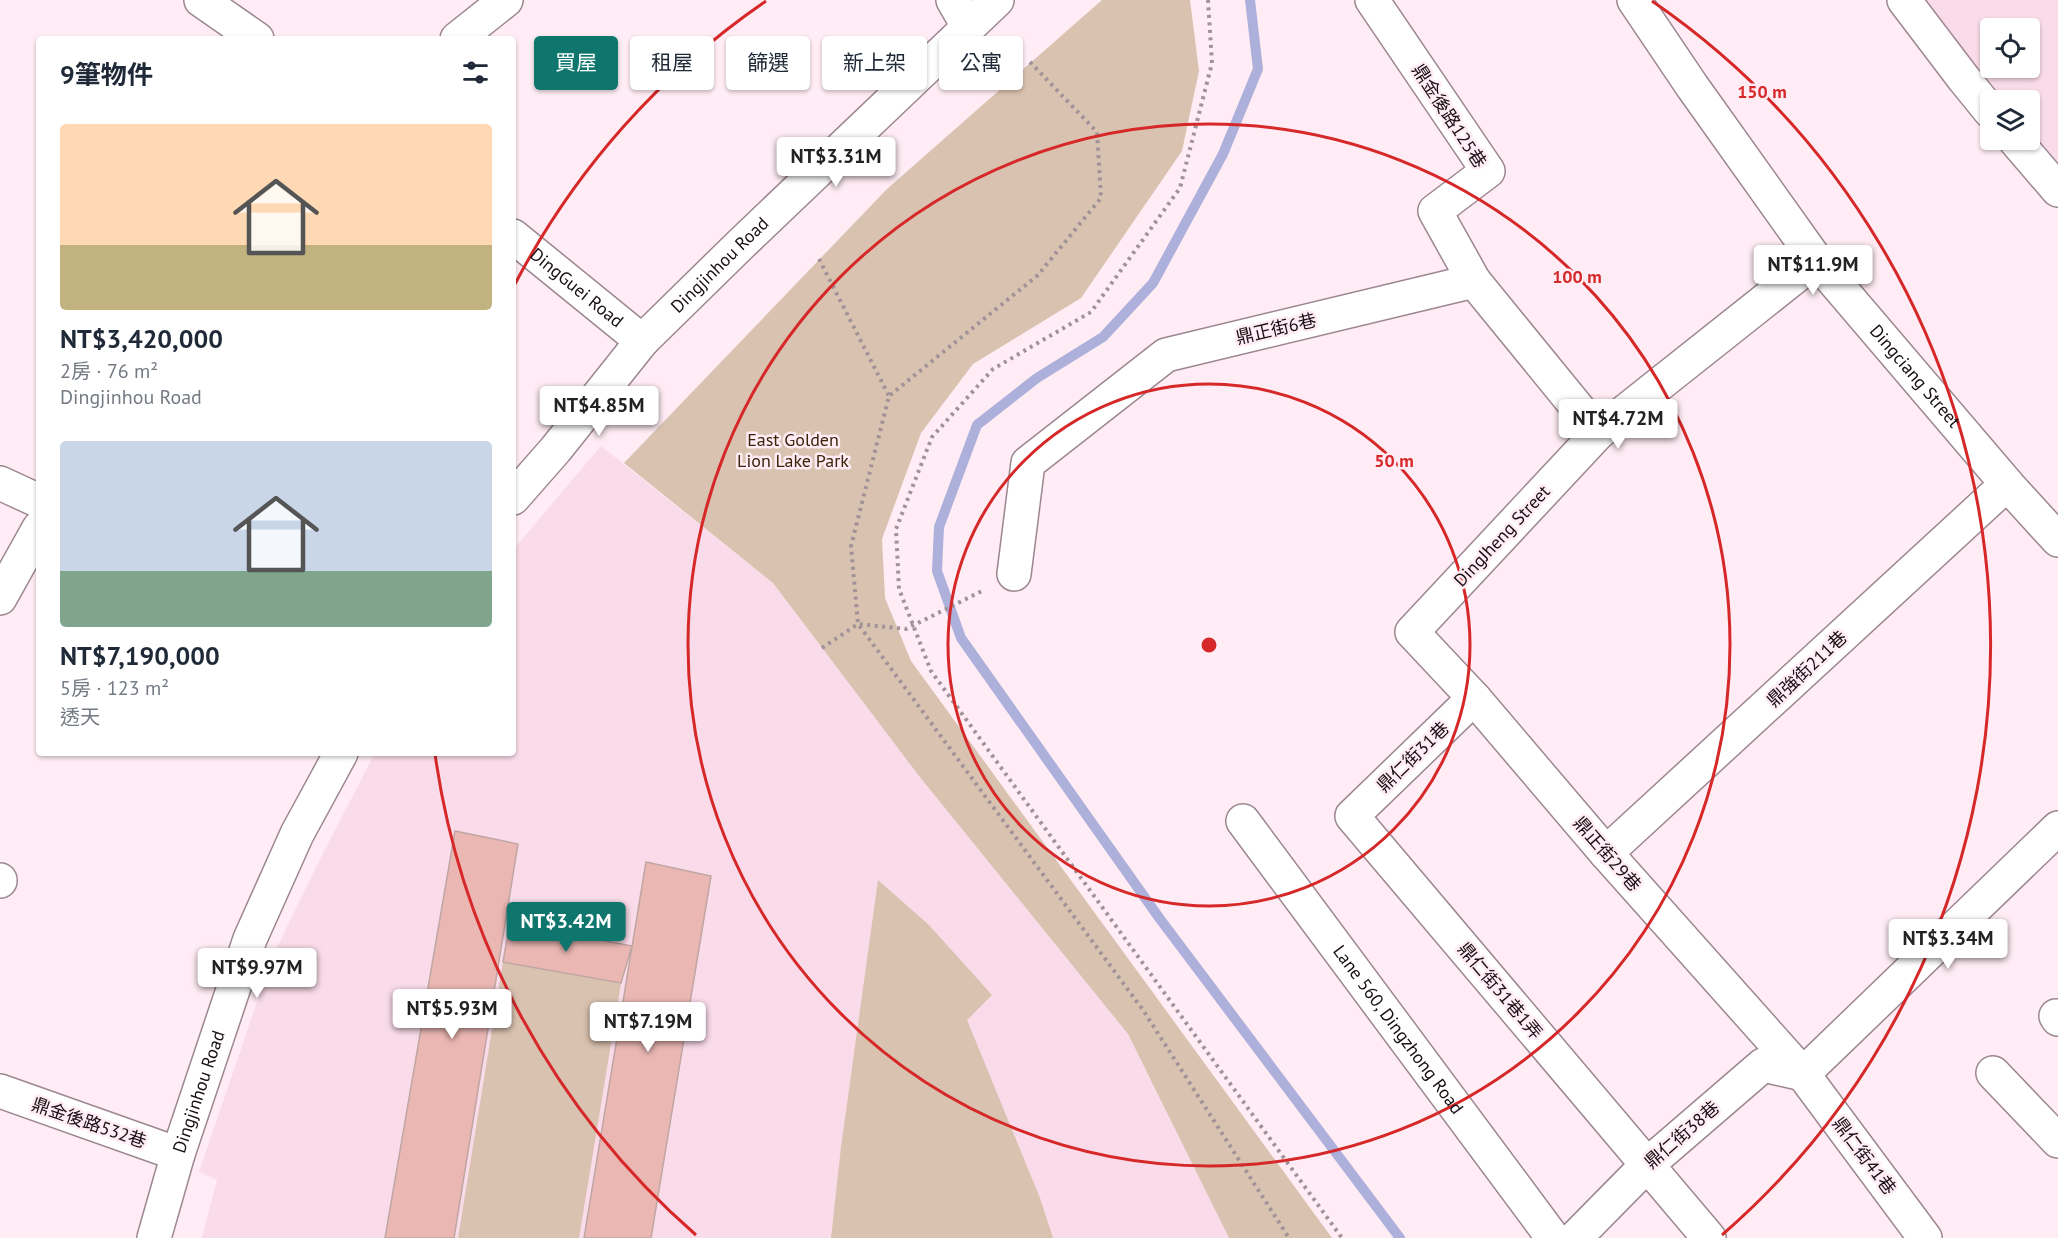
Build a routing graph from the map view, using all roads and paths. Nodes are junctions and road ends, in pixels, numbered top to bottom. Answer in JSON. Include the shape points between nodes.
{"nodes":[{"id":1,"x":201,"y":0,"type":"edge"},
{"id":2,"x":506,"y":0,"type":"edge"},
{"id":3,"x":997,"y":0,"type":"edge"},
{"id":4,"x":1208,"y":0,"type":"edge"},
{"id":5,"x":1372,"y":0,"type":"edge"},
{"id":6,"x":1634,"y":0,"type":"edge"},
{"id":7,"x":1904,"y":0,"type":"edge"},
{"id":8,"x":960,"y":13,"type":"edge"},
{"id":9,"x":253,"y":36,"type":"edge"},
{"id":10,"x":461,"y":36,"type":"edge"},
{"id":11,"x":1030,"y":62,"type":"dead end"},
{"id":12,"x":1980,"y":99,"type":"edge"},
{"id":13,"x":2024,"y":150,"type":"edge"},
{"id":14,"x":2058,"y":190,"type":"edge"},
{"id":15,"x":516,"y":238,"type":"edge"},
{"id":16,"x":819,"y":259,"type":"dead end"},
{"id":17,"x":1816,"y":260,"type":"junction"},
{"id":18,"x":1474,"y":281,"type":"junction"},
{"id":19,"x":642,"y":341,"type":"junction"},
{"id":20,"x":889,"y":396,"type":"junction"},
{"id":21,"x":1598,"y":433,"type":"junction"},
{"id":22,"x":0,"y":483,"type":"edge"},
{"id":23,"x":2007,"y":484,"type":"junction"},
{"id":24,"x":516,"y":495,"type":"edge"},
{"id":25,"x":36,"y":500,"type":"edge"},
{"id":26,"x":36,"y":533,"type":"edge"},
{"id":27,"x":2058,"y":540,"type":"edge"},
{"id":28,"x":1014,"y":574,"type":"dead end"},
{"id":29,"x":980,"y":592,"type":"dead end"},
{"id":30,"x":0,"y":598,"type":"edge"},
{"id":31,"x":858,"y":624,"type":"junction"},
{"id":32,"x":913,"y":625,"type":"junction"},
{"id":33,"x":1412,"y":632,"type":"joint"},
{"id":34,"x":822,"y":648,"type":"dead end"},
{"id":35,"x":1474,"y":698,"type":"junction"},
{"id":36,"x":339,"y":756,"type":"edge"},
{"id":37,"x":1352,"y":816,"type":"joint"},
{"id":38,"x":1242,"y":821,"type":"dead end"},
{"id":39,"x":2058,"y":830,"type":"edge"},
{"id":40,"x":1606,"y":853,"type":"junction"},
{"id":41,"x":1992,"y":1073,"type":"dead end"},
{"id":42,"x":1803,"y":1074,"type":"junction"},
{"id":43,"x":0,"y":1091,"type":"edge"},
{"id":44,"x":2058,"y":1142,"type":"edge"},
{"id":45,"x":178,"y":1154,"type":"junction"},
{"id":46,"x":1647,"y":1165,"type":"junction"},
{"id":47,"x":154,"y":1238,"type":"edge"},
{"id":48,"x":1289,"y":1238,"type":"edge"},
{"id":49,"x":1342,"y":1238,"type":"edge"},
{"id":50,"x":1553,"y":1238,"type":"edge"},
{"id":51,"x":1575,"y":1238,"type":"edge"},
{"id":52,"x":1709,"y":1238,"type":"edge"},
{"id":53,"x":1925,"y":1238,"type":"edge"}],
"edges":[{"from":1,"to":9,"type":"street"},
{"from":2,"to":10,"type":"street"},
{"from":3,"to":8,"type":"street","name":"Dingjinhou Road"},
{"from":4,"to":32,"type":"path","via":[[1212,63],[1180,188],[1091,312],[993,369],[932,437],[896,529],[899,589]]},
{"from":5,"to":18,"type":"street","name":"鼎金後路125巷","via":[[1488,171],[1435,211]]},
{"from":6,"to":17,"type":"street","name":"Dingciang Street"},
{"from":7,"to":12,"type":"street"},
{"from":8,"to":19,"type":"street","name":"Dingjinhou Road"},
{"from":11,"to":20,"type":"path","via":[[1097,132],[1101,198],[1038,275]]},
{"from":13,"to":14,"type":"street"},
{"from":15,"to":19,"type":"street","name":"DingGuei Road"},
{"from":16,"to":20,"type":"path"},
{"from":17,"to":21,"type":"street","name":"DingJheng Street"},
{"from":17,"to":23,"type":"street","name":"Dingciang Street"},
{"from":18,"to":21,"type":"street"},
{"from":18,"to":28,"type":"street","name":"鼎正街6巷","via":[[1166,355],[1028,464]]},
{"from":19,"to":24,"type":"street","name":"Dingjinhou Road"},
{"from":20,"to":31,"type":"path","via":[[851,546]]},
{"from":21,"to":33,"type":"street","name":"DingJheng Street"},
{"from":22,"to":25,"type":"street"},
{"from":23,"to":27,"type":"street","name":"Dingciang Street"},
{"from":23,"to":40,"type":"street","name":"鼎強街211巷"},
{"from":26,"to":30,"type":"street"},
{"from":29,"to":32,"type":"path"},
{"from":31,"to":32,"type":"path","via":[[906,629]]},
{"from":31,"to":34,"type":"path"},
{"from":31,"to":48,"type":"path","via":[[1143,1010]]},
{"from":32,"to":49,"type":"path","via":[[931,671]]},
{"from":33,"to":35,"type":"street","name":"鼎正街29巷"},
{"from":35,"to":37,"type":"street","name":"鼎仁街31巷"},
{"from":35,"to":40,"type":"street","name":"鼎正街29巷"},
{"from":36,"to":45,"type":"street","name":"Dingjinhou Road","via":[[297,834],[250,939]]},
{"from":37,"to":46,"type":"street","name":"鼎仁街31巷1弄"},
{"from":38,"to":50,"type":"street","name":"Lane 560, Dingzhong Road"},
{"from":39,"to":42,"type":"street"},
{"from":40,"to":42,"type":"street","name":"鼎正街29巷"},
{"from":41,"to":44,"type":"street"},
{"from":42,"to":46,"type":"street","name":"鼎仁街38巷","via":[[1763,1065]]},
{"from":42,"to":53,"type":"street","name":"鼎仁街41巷"},
{"from":43,"to":45,"type":"street","name":"鼎金後路532巷"},
{"from":45,"to":47,"type":"street","name":"Dingjinhou Road"},
{"from":46,"to":51,"type":"street","name":"鼎仁街38巷"},
{"from":46,"to":52,"type":"street","name":"鼎仁街31巷1弄"}]}
